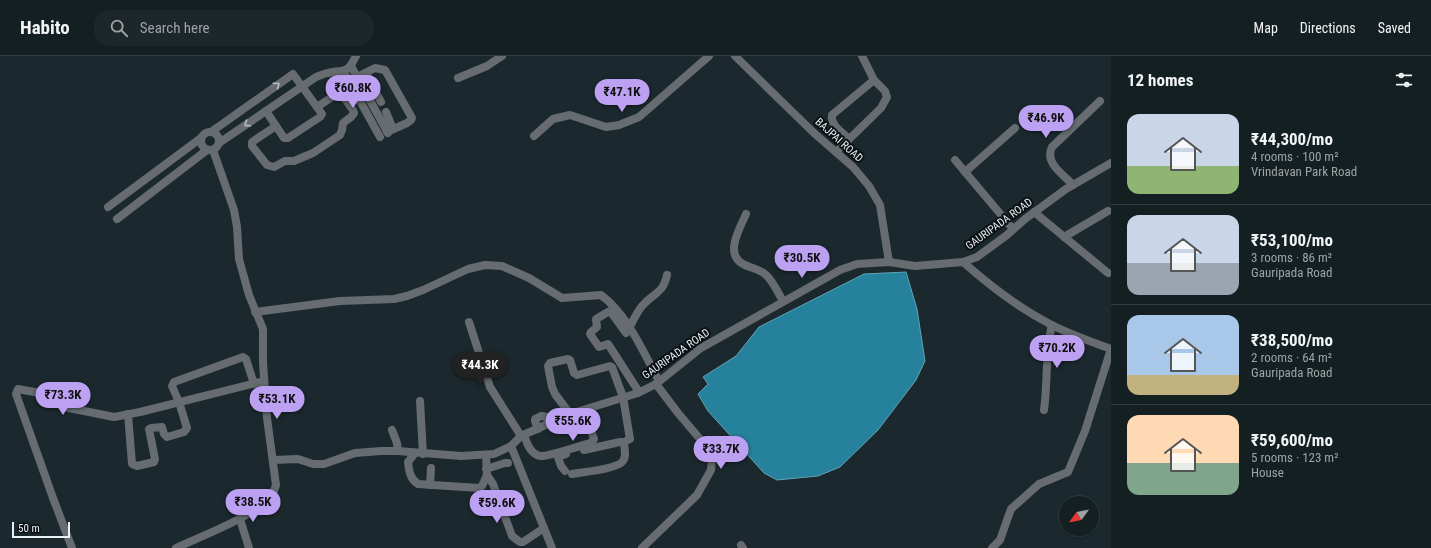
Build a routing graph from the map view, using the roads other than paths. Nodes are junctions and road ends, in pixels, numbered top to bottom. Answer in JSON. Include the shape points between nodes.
{"nodes":[{"id":1,"x":356,"y":56,"type":"edge"},
{"id":2,"x":502,"y":56,"type":"edge"},
{"id":3,"x":709,"y":56,"type":"edge"},
{"id":4,"x":735,"y":56,"type":"edge"},
{"id":5,"x":862,"y":56,"type":"edge"},
{"id":6,"x":351,"y":66,"type":"junction"},
{"id":7,"x":344,"y":72,"type":"junction"},
{"id":8,"x":366,"y":73,"type":"junction"},
{"id":9,"x":357,"y":77,"type":"junction"},
{"id":10,"x":458,"y":78,"type":"dead end"},
{"id":11,"x":874,"y":80,"type":"junction"},
{"id":12,"x":303,"y":87,"type":"junction"},
{"id":13,"x":369,"y":98,"type":"junction"},
{"id":14,"x":1100,"y":101,"type":"dead end"},
{"id":15,"x":361,"y":102,"type":"junction"},
{"id":16,"x":381,"y":102,"type":"dead end"},
{"id":17,"x":317,"y":107,"type":"junction"},
{"id":18,"x":266,"y":111,"type":"junction"},
{"id":19,"x":386,"y":112,"type":"dead end"},
{"id":20,"x":276,"y":126,"type":"junction"},
{"id":21,"x":1015,"y":128,"type":"dead end"},
{"id":22,"x":390,"y":131,"type":"junction"},
{"id":23,"x":211,"y":132,"type":"junction"},
{"id":24,"x":534,"y":136,"type":"dead end"},
{"id":25,"x":380,"y":137,"type":"dead end"},
{"id":26,"x":201,"y":138,"type":"junction"},
{"id":27,"x":849,"y":139,"type":"junction"},
{"id":28,"x":213,"y":148,"type":"junction"},
{"id":29,"x":836,"y":152,"type":"junction"},
{"id":30,"x":955,"y":160,"type":"dead end"},
{"id":31,"x":1111,"y":163,"type":"edge"},
{"id":32,"x":965,"y":172,"type":"junction"},
{"id":33,"x":1073,"y":185,"type":"junction"},
{"id":34,"x":108,"y":207,"type":"dead end"},
{"id":35,"x":1108,"y":211,"type":"dead end"},
{"id":36,"x":1034,"y":212,"type":"junction"},
{"id":37,"x":746,"y":214,"type":"dead end"},
{"id":38,"x":117,"y":219,"type":"dead end"},
{"id":39,"x":1013,"y":229,"type":"junction"},
{"id":40,"x":1064,"y":237,"type":"junction"},
{"id":41,"x":889,"y":262,"type":"junction"},
{"id":42,"x":963,"y":262,"type":"junction"},
{"id":43,"x":1108,"y":273,"type":"dead end"},
{"id":44,"x":667,"y":275,"type":"dead end"},
{"id":45,"x":783,"y":301,"type":"junction"},
{"id":46,"x":255,"y":312,"type":"junction"},
{"id":47,"x":469,"y":322,"type":"dead end"},
{"id":48,"x":1052,"y":325,"type":"junction"},
{"id":49,"x":628,"y":331,"type":"junction"},
{"id":50,"x":1111,"y":349,"type":"edge"},
{"id":51,"x":264,"y":381,"type":"junction"},
{"id":52,"x":657,"y":382,"type":"junction"},
{"id":53,"x":254,"y":384,"type":"junction"},
{"id":54,"x":639,"y":392,"type":"junction"},
{"id":55,"x":623,"y":398,"type":"junction"},
{"id":56,"x":420,"y":401,"type":"dead end"},
{"id":57,"x":179,"y":402,"type":"junction"},
{"id":58,"x":584,"y":410,"type":"junction"},
{"id":59,"x":1044,"y":410,"type":"dead end"},
{"id":60,"x":128,"y":414,"type":"junction"},
{"id":61,"x":570,"y":414,"type":"junction"},
{"id":62,"x":392,"y":430,"type":"dead end"},
{"id":63,"x":522,"y":436,"type":"junction"},
{"id":64,"x":624,"y":442,"type":"junction"},
{"id":65,"x":511,"y":446,"type":"junction"},
{"id":66,"x":400,"y":448,"type":"junction"},
{"id":67,"x":419,"y":453,"type":"junction"},
{"id":68,"x":486,"y":455,"type":"junction"},
{"id":69,"x":273,"y":460,"type":"junction"},
{"id":70,"x":508,"y":463,"type":"dead end"},
{"id":71,"x":431,"y":468,"type":"dead end"},
{"id":72,"x":487,"y":472,"type":"junction"},
{"id":73,"x":430,"y":484,"type":"junction"},
{"id":74,"x":240,"y":519,"type":"junction"},
{"id":75,"x":544,"y":528,"type":"junction"},
{"id":76,"x":181,"y":547,"type":"edge"},
{"id":77,"x":72,"y":548,"type":"edge"},
{"id":78,"x":249,"y":548,"type":"edge"},
{"id":79,"x":552,"y":548,"type":"edge"},
{"id":80,"x":642,"y":548,"type":"edge"},
{"id":81,"x":992,"y":548,"type":"edge"}],
"edges":[{"from":1,"to":6,"type":"street"},
{"from":2,"to":10,"type":"street","via":[[487,66]]},
{"from":3,"to":24,"type":"street","via":[[638,117],[620,125],[606,127],[570,115],[553,119]]},
{"from":4,"to":29,"type":"street","name":"BAJPAI ROAD"},
{"from":5,"to":11,"type":"street"},
{"from":6,"to":7,"type":"street"},
{"from":6,"to":9,"type":"street"},
{"from":7,"to":12,"type":"street","via":[[316,77]]},
{"from":7,"to":15,"type":"street"},
{"from":8,"to":9,"type":"street"},
{"from":8,"to":16,"type":"street"},
{"from":8,"to":22,"type":"street","via":[[375,68],[385,70],[412,118]]},
{"from":9,"to":13,"type":"street"},
{"from":11,"to":27,"type":"street","via":[[885,91],[887,97],[882,108]]},
{"from":11,"to":27,"type":"street","via":[[832,115],[833,123]]},
{"from":12,"to":17,"type":"street"},
{"from":12,"to":18,"type":"street"},
{"from":23,"to":12,"type":"street","one_way":true,"via":[[293,74]]},
{"from":13,"to":15,"type":"street"},
{"from":13,"to":22,"type":"street"},
{"from":14,"to":33,"type":"street","via":[[1049,152],[1052,162]]},
{"from":15,"to":25,"type":"street"},
{"from":17,"to":20,"type":"street","via":[[322,114],[320,117],[288,138],[284,138]]},
{"from":17,"to":20,"type":"street","via":[[338,92],[354,113],[343,122],[340,135],[313,153],[274,167],[267,165],[252,146],[252,142]]},
{"from":18,"to":20,"type":"street"},
{"from":18,"to":28,"type":"street","one_way":true},
{"from":19,"to":22,"type":"street"},
{"from":21,"to":32,"type":"street"},
{"from":23,"to":26,"type":"street","via":[[205,133]]},
{"from":23,"to":28,"type":"street","via":[[217,135]]},
{"from":26,"to":28,"type":"street","via":[[203,147]]},
{"from":26,"to":34,"type":"street"},
{"from":27,"to":29,"type":"street"},
{"from":28,"to":38,"type":"street"},
{"from":28,"to":46,"type":"street","via":[[234,210],[239,259]]},
{"from":29,"to":41,"type":"street","name":"BAJPAI ROAD","via":[[869,186],[880,205]]},
{"from":30,"to":32,"type":"street"},
{"from":31,"to":33,"type":"street","name":"GAURIPADA ROAD"},
{"from":32,"to":39,"type":"street"},
{"from":33,"to":36,"type":"street","name":"GAURIPADA ROAD"},
{"from":35,"to":40,"type":"street"},
{"from":36,"to":39,"type":"street","name":"GAURIPADA ROAD"},
{"from":36,"to":40,"type":"street"},
{"from":37,"to":45,"type":"street","via":[[733,249],[736,258],[742,264],[765,274]]},
{"from":39,"to":42,"type":"street","name":"GAURIPADA ROAD","via":[[976,257]]},
{"from":40,"to":43,"type":"street"},
{"from":41,"to":42,"type":"street","name":"GAURIPADA ROAD","via":[[915,266]]},
{"from":41,"to":45,"type":"street","name":"GAURIPADA ROAD","via":[[857,264],[840,270]]},
{"from":42,"to":48,"type":"street","via":[[1030,312]]},
{"from":44,"to":49,"type":"street","via":[[661,290],[641,307]]},
{"from":45,"to":52,"type":"street","name":"GAURIPADA ROAD","via":[[701,348]]},
{"from":46,"to":49,"type":"street","via":[[340,301],[394,299],[423,290],[468,269],[485,265],[502,266],[529,278],[562,298],[602,295],[625,319]]},
{"from":46,"to":51,"type":"street","via":[[263,330]]},
{"from":47,"to":63,"type":"street","via":[[490,387]]},
{"from":48,"to":50,"type":"street"},
{"from":48,"to":59,"type":"street","via":[[1048,342]]},
{"from":49,"to":52,"type":"street"},
{"from":49,"to":54,"type":"street","via":[[610,311],[596,319],[597,327],[590,334],[599,347],[608,344]]},
{"from":50,"to":81,"type":"street","via":[[1085,431],[1068,472],[1039,484],[1011,509],[1000,540]]},
{"from":51,"to":53,"type":"street"},
{"from":51,"to":69,"type":"street"},
{"from":52,"to":54,"type":"street","name":"GAURIPADA ROAD"},
{"from":52,"to":80,"type":"street","via":[[678,413],[705,445],[712,460],[711,470],[697,495]]},
{"from":53,"to":57,"type":"street"},
{"from":53,"to":57,"type":"street","via":[[246,359],[242,357],[174,382],[172,386]]},
{"from":54,"to":55,"type":"street","name":"GAURIPADA ROAD"},
{"from":55,"to":58,"type":"street","name":"GAURIPADA ROAD"},
{"from":55,"to":61,"type":"street","via":[[610,366],[577,375],[568,359],[550,363],[548,366],[555,394]]},
{"from":55,"to":64,"type":"street","via":[[630,439]]},
{"from":56,"to":67,"type":"street"},
{"from":57,"to":60,"type":"street"},
{"from":57,"to":60,"type":"street","via":[[187,428],[184,432],[167,437],[162,427],[149,429],[155,459],[154,462],[137,466],[132,464]]},
{"from":58,"to":61,"type":"street","name":"GAURIPADA ROAD"},
{"from":58,"to":63,"type":"street","via":[[594,439],[591,443],[542,456],[533,452]]},
{"from":60,"to":77,"type":"street","via":[[114,417],[69,408],[40,393],[18,389],[16,394]]},
{"from":61,"to":63,"type":"street","name":"GAURIPADA ROAD"},
{"from":62,"to":66,"type":"street"},
{"from":63,"to":65,"type":"street","name":"GAURIPADA ROAD"},
{"from":64,"to":64,"type":"street","via":[[625,456],[616,466],[568,472],[561,466],[558,457]]},
{"from":65,"to":68,"type":"street","name":"GAURIPADA ROAD"},
{"from":65,"to":75,"type":"street"},
{"from":66,"to":67,"type":"street","name":"GAURIPADA ROAD"},
{"from":66,"to":69,"type":"street","name":"GAURIPADA ROAD","via":[[355,453],[324,464],[313,464],[298,458]]},
{"from":67,"to":68,"type":"street","name":"GAURIPADA ROAD"},
{"from":67,"to":73,"type":"street","via":[[408,462],[411,477],[418,484]]},
{"from":68,"to":72,"type":"street"},
{"from":69,"to":74,"type":"street","via":[[276,489],[266,501]]},
{"from":70,"to":72,"type":"street"},
{"from":71,"to":73,"type":"street"},
{"from":72,"to":73,"type":"street","via":[[479,488]]},
{"from":72,"to":75,"type":"street","via":[[514,539],[523,542]]},
{"from":74,"to":76,"type":"street"},
{"from":74,"to":78,"type":"street"},
{"from":75,"to":79,"type":"street"}]}
